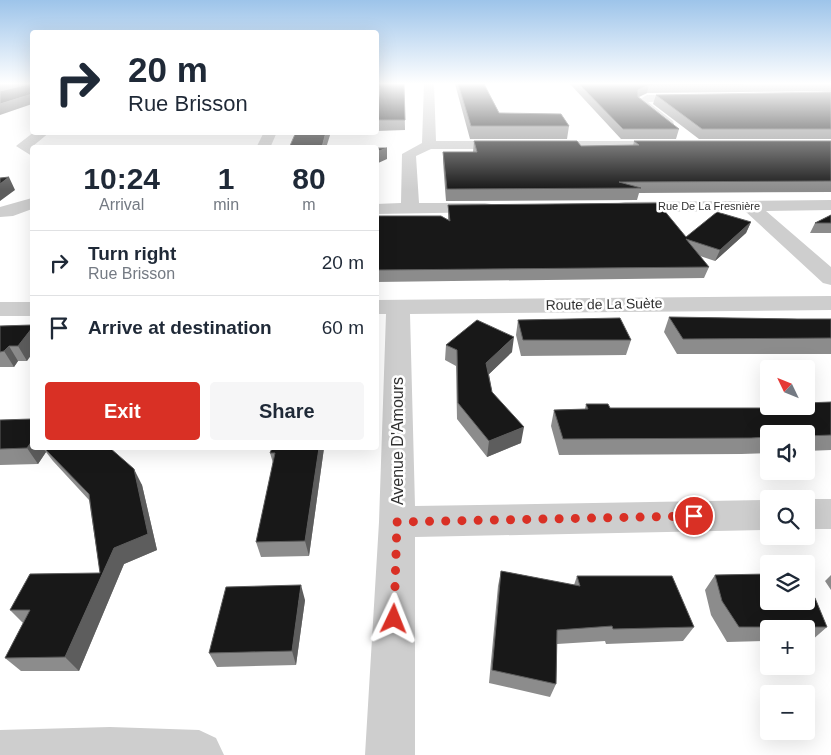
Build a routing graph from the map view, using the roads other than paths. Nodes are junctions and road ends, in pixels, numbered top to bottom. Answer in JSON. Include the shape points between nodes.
{"nodes":[{"id":1,"x":429,"y":119,"type":"edge"},
{"id":2,"x":660,"y":119,"type":"edge"},
{"id":3,"x":40,"y":135,"type":"edge"},
{"id":4,"x":429,"y":145,"type":"junction"},
{"id":5,"x":30,"y":151,"type":"edge"},
{"id":6,"x":30,"y":205,"type":"edge"},
{"id":7,"x":831,"y":205,"type":"edge"},
{"id":8,"x":750,"y":206,"type":"junction"},
{"id":9,"x":604,"y":207,"type":"edge"},
{"id":10,"x":506,"y":208,"type":"edge"},
{"id":11,"x":379,"y":209,"type":"edge"},
{"id":12,"x":410,"y":209,"type":"junction"},
{"id":13,"x":0,"y":212,"type":"edge"},
{"id":14,"x":831,"y":278,"type":"edge"},
{"id":15,"x":831,"y":303,"type":"edge"},
{"id":16,"x":387,"y":308,"type":"edge"},
{"id":17,"x":0,"y":309,"type":"edge"},
{"id":18,"x":30,"y":309,"type":"edge"},
{"id":19,"x":815,"y":514,"type":"edge"},
{"id":20,"x":831,"y":514,"type":"edge"},
{"id":21,"x":760,"y":515,"type":"edge"},
{"id":22,"x":397,"y":522,"type":"junction"},
{"id":23,"x":0,"y":754,"type":"edge"},
{"id":24,"x":199,"y":755,"type":"edge"},
{"id":25,"x":390,"y":755,"type":"edge"}],
"edges":[{"from":1,"to":4,"type":"street"},
{"from":2,"to":4,"type":"street","via":[[681,139]]},
{"from":3,"to":5,"type":"street","via":[[23,146]]},
{"from":4,"to":12,"type":"street","via":[[408,154]]},
{"from":6,"to":13,"type":"street"},
{"from":7,"to":8,"type":"street","name":"Rue De La Fresnière"},
{"from":8,"to":9,"type":"street","name":"Rue De La Fresnière"},
{"from":8,"to":14,"type":"street"},
{"from":10,"to":12,"type":"street"},
{"from":11,"to":12,"type":"street"},
{"from":15,"to":16,"type":"street","name":"Route de La Suète"},
{"from":16,"to":22,"type":"street","name":"Avenue D'Amours"},
{"from":17,"to":18,"type":"street"},
{"from":19,"to":20,"type":"street"},
{"from":21,"to":22,"type":"street"},
{"from":22,"to":25,"type":"street","name":"Avenue D'Amours"},
{"from":23,"to":24,"type":"street","via":[[110,751]]}]}
